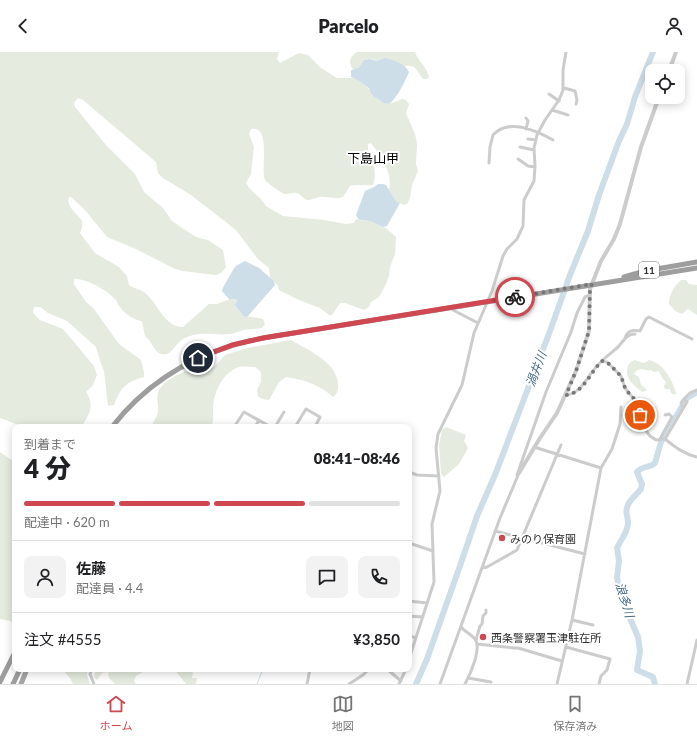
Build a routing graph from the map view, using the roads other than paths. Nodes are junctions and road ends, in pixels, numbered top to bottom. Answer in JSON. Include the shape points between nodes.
{"nodes":[{"id":1,"x":566,"y":52,"type":"edge"},
{"id":2,"x":676,"y":52,"type":"edge"},
{"id":3,"x":671,"y":64,"type":"edge"},
{"id":4,"x":564,"y":88,"type":"junction"},
{"id":5,"x":549,"y":94,"type":"dead end"},
{"id":6,"x":559,"y":100,"type":"junction"},
{"id":7,"x":576,"y":104,"type":"dead end"},
{"id":8,"x":656,"y":104,"type":"edge"},
{"id":9,"x":552,"y":110,"type":"junction"},
{"id":10,"x":568,"y":115,"type":"dead end"},
{"id":11,"x":526,"y":118,"type":"dead end"},
{"id":12,"x":526,"y":129,"type":"junction"},
{"id":13,"x":538,"y":132,"type":"junction"},
{"id":14,"x":528,"y":138,"type":"dead end"},
{"id":15,"x":536,"y":140,"type":"junction"},
{"id":16,"x":553,"y":140,"type":"dead end"},
{"id":17,"x":520,"y":147,"type":"dead end"},
{"id":18,"x":534,"y":150,"type":"junction"},
{"id":19,"x":518,"y":159,"type":"dead end"},
{"id":20,"x":489,"y":163,"type":"dead end"},
{"id":21,"x":535,"y":167,"type":"junction"},
{"id":22,"x":697,"y":262,"type":"edge"},
{"id":23,"x":697,"y":268,"type":"edge"},
{"id":24,"x":601,"y":283,"type":"junction"},
{"id":25,"x":589,"y":285,"type":"junction"},
{"id":26,"x":590,"y":295,"type":"junction"},
{"id":27,"x":488,"y":301,"type":"junction"},
{"id":28,"x":453,"y":306,"type":"junction"},
{"id":29,"x":478,"y":323,"type":"junction"},
{"id":30,"x":635,"y":334,"type":"dead end"},
{"id":31,"x":624,"y":339,"type":"junction"},
{"id":32,"x":692,"y":339,"type":"dead end"},
{"id":33,"x":602,"y":361,"type":"junction"},
{"id":34,"x":697,"y":390,"type":"edge"},
{"id":35,"x":566,"y":395,"type":"junction"},
{"id":36,"x":621,"y":407,"type":"dead end"},
{"id":37,"x":284,"y":412,"type":"dead end"},
{"id":38,"x":665,"y":415,"type":"dead end"},
{"id":39,"x":259,"y":420,"type":"junction"},
{"id":40,"x":115,"y":424,"type":"edge"},
{"id":41,"x":236,"y":424,"type":"edge"},
{"id":42,"x":257,"y":424,"type":"edge"},
{"id":43,"x":266,"y":424,"type":"edge"},
{"id":44,"x":277,"y":424,"type":"edge"},
{"id":45,"x":297,"y":424,"type":"edge"},
{"id":46,"x":316,"y":424,"type":"edge"},
{"id":47,"x":662,"y":439,"type":"junction"},
{"id":48,"x":561,"y":445,"type":"dead end"},
{"id":49,"x":534,"y":447,"type":"junction"},
{"id":50,"x":558,"y":454,"type":"junction"},
{"id":51,"x":697,"y":457,"type":"edge"},
{"id":52,"x":601,"y":468,"type":"junction"},
{"id":53,"x":412,"y":473,"type":"edge"},
{"id":54,"x":519,"y":473,"type":"joint"},
{"id":55,"x":439,"y":476,"type":"junction"},
{"id":56,"x":515,"y":480,"type":"junction"},
{"id":57,"x":495,"y":531,"type":"junction"},
{"id":58,"x":522,"y":538,"type":"junction"},
{"id":59,"x":412,"y":544,"type":"edge"},
{"id":60,"x":433,"y":551,"type":"junction"},
{"id":61,"x":585,"y":554,"type":"junction"},
{"id":62,"x":482,"y":568,"type":"junction"},
{"id":63,"x":412,"y":601,"type":"edge"},
{"id":64,"x":427,"y":603,"type":"junction"},
{"id":65,"x":486,"y":610,"type":"dead end"},
{"id":66,"x":412,"y":616,"type":"edge"},
{"id":67,"x":423,"y":616,"type":"junction"},
{"id":68,"x":572,"y":620,"type":"junction"},
{"id":69,"x":593,"y":626,"type":"dead end"},
{"id":70,"x":461,"y":627,"type":"junction"},
{"id":71,"x":412,"y":636,"type":"edge"},
{"id":72,"x":415,"y":638,"type":"junction"},
{"id":73,"x":476,"y":640,"type":"junction"},
{"id":74,"x":697,"y":640,"type":"edge"},
{"id":75,"x":478,"y":644,"type":"junction"},
{"id":76,"x":412,"y":648,"type":"edge"},
{"id":77,"x":566,"y":648,"type":"junction"},
{"id":78,"x":12,"y":658,"type":"edge"},
{"id":79,"x":562,"y":661,"type":"junction"},
{"id":80,"x":19,"y":672,"type":"edge"},
{"id":81,"x":26,"y":672,"type":"edge"},
{"id":82,"x":91,"y":672,"type":"edge"},
{"id":83,"x":310,"y":672,"type":"edge"},
{"id":84,"x":366,"y":672,"type":"edge"},
{"id":85,"x":390,"y":672,"type":"edge"},
{"id":86,"x":405,"y":672,"type":"edge"},
{"id":87,"x":468,"y":678,"type":"junction"},
{"id":88,"x":0,"y":682,"type":"edge"},
{"id":89,"x":400,"y":682,"type":"edge"},
{"id":90,"x":491,"y":682,"type":"dead end"},
{"id":91,"x":13,"y":684,"type":"edge"},
{"id":92,"x":21,"y":684,"type":"edge"},
{"id":93,"x":94,"y":684,"type":"edge"},
{"id":94,"x":308,"y":684,"type":"edge"},
{"id":95,"x":349,"y":684,"type":"edge"},
{"id":96,"x":440,"y":684,"type":"edge"},
{"id":97,"x":465,"y":684,"type":"edge"},
{"id":98,"x":557,"y":684,"type":"edge"},
{"id":99,"x":599,"y":684,"type":"edge"},
{"id":100,"x":687,"y":684,"type":"edge"}],
"edges":[{"from":1,"to":4,"type":"street"},
{"from":2,"to":3,"type":"street"},
{"from":4,"to":6,"type":"street"},
{"from":4,"to":7,"type":"street","via":[[575,91]]},
{"from":5,"to":6,"type":"street"},
{"from":6,"to":9,"type":"street"},
{"from":8,"to":25,"type":"street","via":[[641,147],[619,228]]},
{"from":9,"to":10,"type":"street"},
{"from":9,"to":13,"type":"street"},
{"from":11,"to":12,"type":"street"},
{"from":12,"to":13,"type":"street"},
{"from":12,"to":20,"type":"street","via":[[507,127],[494,134]]},
{"from":13,"to":15,"type":"street"},
{"from":13,"to":16,"type":"street"},
{"from":14,"to":15,"type":"street"},
{"from":15,"to":18,"type":"street"},
{"from":17,"to":18,"type":"street"},
{"from":18,"to":21,"type":"street"},
{"from":19,"to":21,"type":"street","via":[[528,166]]},
{"from":21,"to":27,"type":"street","via":[[534,181],[524,200],[523,226],[517,239],[503,256]]},
{"from":22,"to":24,"type":"highway","number":"11","via":[[645,271]]},
{"from":23,"to":24,"type":"highway","number":"11"},
{"from":24,"to":25,"type":"highway","number":"11"},
{"from":25,"to":26,"type":"street"},
{"from":25,"to":27,"type":"highway","number":"11"},
{"from":26,"to":35,"type":"street","via":[[589,331]]},
{"from":26,"to":56,"type":"street","via":[[585,297],[577,313]]},
{"from":27,"to":28,"type":"highway","number":"11"},
{"from":27,"to":29,"type":"street"},
{"from":28,"to":29,"type":"street","via":[[453,310]]},
{"from":28,"to":40,"type":"highway","number":"11","via":[[263,338],[217,350],[185,364],[159,381],[135,401]]},
{"from":29,"to":55,"type":"street","via":[[462,385],[438,434],[436,448]]},
{"from":30,"to":31,"type":"street"},
{"from":31,"to":32,"type":"street","via":[[627,332],[640,331],[649,317]]},
{"from":31,"to":33,"type":"street"},
{"from":33,"to":35,"type":"street","via":[[579,389]]},
{"from":33,"to":47,"type":"street","via":[[607,362],[621,376],[625,388],[639,403],[640,415],[647,432],[654,439]]},
{"from":34,"to":47,"type":"street","via":[[690,393]]},
{"from":35,"to":49,"type":"street"},
{"from":36,"to":52,"type":"street","via":[[620,424],[612,449]]},
{"from":37,"to":44,"type":"street"},
{"from":38,"to":47,"type":"street","via":[[669,414],[672,417]]},
{"from":39,"to":41,"type":"street","via":[[244,412]]},
{"from":39,"to":42,"type":"street"},
{"from":39,"to":43,"type":"street"},
{"from":45,"to":46,"type":"street","via":[[306,409],[320,417]]},
{"from":47,"to":51,"type":"street","via":[[679,450]]},
{"from":48,"to":50,"type":"street"},
{"from":49,"to":50,"type":"street"},
{"from":49,"to":54,"type":"street"},
{"from":50,"to":52,"type":"street"},
{"from":50,"to":58,"type":"street"},
{"from":52,"to":61,"type":"street"},
{"from":53,"to":55,"type":"street"},
{"from":54,"to":56,"type":"street"},
{"from":55,"to":60,"type":"street","via":[[440,495],[432,524]]},
{"from":56,"to":57,"type":"street"},
{"from":57,"to":58,"type":"street"},
{"from":57,"to":62,"type":"street"},
{"from":58,"to":61,"type":"street"},
{"from":58,"to":62,"type":"street","via":[[517,550]]},
{"from":59,"to":60,"type":"street"},
{"from":60,"to":64,"type":"street","via":[[434,582]]},
{"from":61,"to":68,"type":"street"},
{"from":62,"to":70,"type":"street"},
{"from":63,"to":64,"type":"street"},
{"from":64,"to":67,"type":"street"},
{"from":65,"to":73,"type":"street"},
{"from":66,"to":67,"type":"street"},
{"from":67,"to":72,"type":"street"},
{"from":68,"to":69,"type":"street"},
{"from":68,"to":77,"type":"street"},
{"from":70,"to":73,"type":"street"},
{"from":70,"to":96,"type":"street"},
{"from":71,"to":72,"type":"street"},
{"from":72,"to":76,"type":"street"},
{"from":73,"to":75,"type":"street"},
{"from":74,"to":100,"type":"street"},
{"from":75,"to":79,"type":"street","via":[[518,648]]},
{"from":75,"to":87,"type":"street"},
{"from":77,"to":79,"type":"street"},
{"from":77,"to":99,"type":"street","via":[[610,659]]},
{"from":78,"to":88,"type":"highway"},
{"from":79,"to":98,"type":"street"},
{"from":80,"to":91,"type":"highway"},
{"from":81,"to":92,"type":"main road"},
{"from":82,"to":93,"type":"street"},
{"from":83,"to":94,"type":"street"},
{"from":84,"to":95,"type":"street"},
{"from":85,"to":89,"type":"street"},
{"from":86,"to":89,"type":"street"},
{"from":87,"to":90,"type":"street"},
{"from":87,"to":97,"type":"street"}]}
